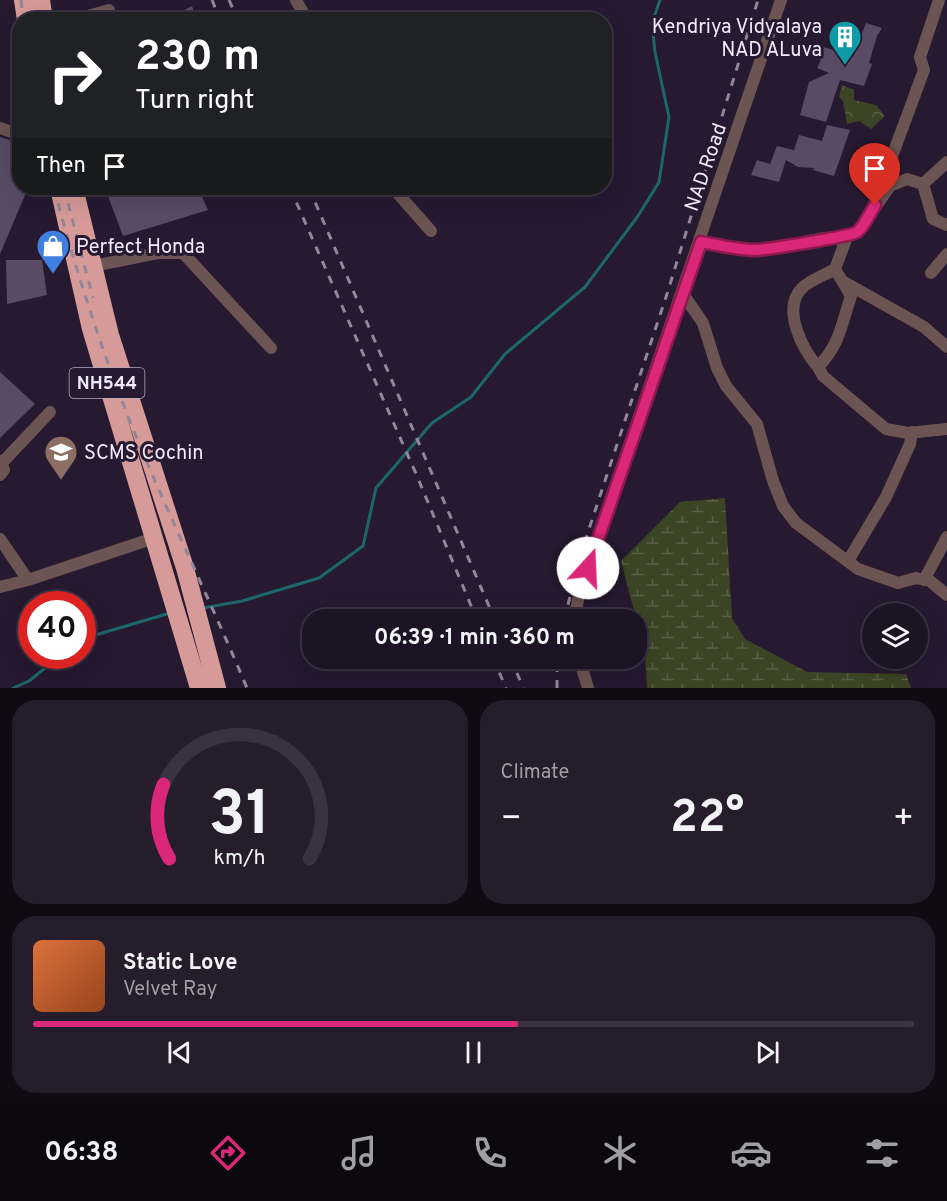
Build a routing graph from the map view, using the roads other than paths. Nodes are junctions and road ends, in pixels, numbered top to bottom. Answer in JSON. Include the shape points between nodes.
{"nodes":[{"id":1,"x":782,"y":0,"type":"edge"},
{"id":2,"x":939,"y":0,"type":"edge"},
{"id":3,"x":109,"y":10,"type":"dead end"},
{"id":4,"x":102,"y":12,"type":"edge"},
{"id":5,"x":947,"y":162,"type":"edge"},
{"id":6,"x":895,"y":184,"type":"junction"},
{"id":7,"x":923,"y":184,"type":"junction"},
{"id":8,"x":61,"y":195,"type":"edge"},
{"id":9,"x":76,"y":195,"type":"edge"},
{"id":10,"x":399,"y":195,"type":"edge"},
{"id":11,"x":947,"y":225,"type":"edge"},
{"id":12,"x":431,"y":231,"type":"dead end"},
{"id":13,"x":847,"y":237,"type":"junction"},
{"id":14,"x":701,"y":242,"type":"junction"},
{"id":15,"x":947,"y":254,"type":"edge"},
{"id":16,"x":93,"y":266,"type":"junction"},
{"id":17,"x":835,"y":269,"type":"junction"},
{"id":18,"x":931,"y":273,"type":"dead end"},
{"id":19,"x":844,"y":282,"type":"junction"},
{"id":20,"x":683,"y":294,"type":"junction"},
{"id":21,"x":947,"y":347,"type":"edge"},
{"id":22,"x":271,"y":348,"type":"dead end"},
{"id":23,"x":818,"y":368,"type":"junction"},
{"id":24,"x":50,"y":412,"type":"dead end"},
{"id":25,"x":947,"y":429,"type":"edge"},
{"id":26,"x":912,"y":432,"type":"junction"},
{"id":27,"x":1,"y":466,"type":"edge"},
{"id":28,"x":947,"y":537,"type":"edge"},
{"id":29,"x":154,"y":538,"type":"junction"},
{"id":30,"x":0,"y":539,"type":"edge"},
{"id":31,"x":848,"y":561,"type":"junction"},
{"id":32,"x":28,"y":580,"type":"junction"},
{"id":33,"x":924,"y":580,"type":"junction"},
{"id":34,"x":0,"y":586,"type":"edge"},
{"id":35,"x":947,"y":595,"type":"edge"},
{"id":36,"x":576,"y":609,"type":"edge"},
{"id":37,"x":582,"y":669,"type":"edge"},
{"id":38,"x":215,"y":680,"type":"edge"},
{"id":39,"x":199,"y":688,"type":"edge"},
{"id":40,"x":228,"y":688,"type":"edge"},
{"id":41,"x":588,"y":688,"type":"edge"}],
"edges":[{"from":1,"to":14,"type":"street","name":"NAD Road"},
{"from":2,"to":6,"type":"street","via":[[920,57],[924,70],[890,162]]},
{"from":3,"to":4,"type":"street"},
{"from":5,"to":7,"type":"street"},
{"from":6,"to":7,"type":"street","via":[[907,179]]},
{"from":6,"to":13,"type":"street","via":[[875,205],[858,232]]},
{"from":7,"to":11,"type":"street","via":[[933,219]]},
{"from":8,"to":29,"type":"highway","number":"NH544","via":[[92,329]]},
{"from":9,"to":16,"type":"highway","number":"NH544"},
{"from":10,"to":12,"type":"street"},
{"from":13,"to":14,"type":"street","via":[[768,250]]},
{"from":13,"to":17,"type":"street"},
{"from":14,"to":20,"type":"street","name":"NAD Road"},
{"from":15,"to":18,"type":"street"},
{"from":16,"to":22,"type":"street","via":[[158,253],[183,253]]},
{"from":16,"to":38,"type":"highway","number":"NH544","via":[[110,335],[185,568]]},
{"from":17,"to":19,"type":"street"},
{"from":17,"to":23,"type":"street","via":[[800,289],[793,307],[803,346]]},
{"from":19,"to":21,"type":"street","via":[[924,327]]},
{"from":19,"to":23,"type":"street","via":[[850,296],[841,334]]},
{"from":20,"to":31,"type":"street","via":[[703,323],[726,386],[757,424],[783,506],[796,523]]},
{"from":20,"to":36,"type":"street","name":"NAD Road"},
{"from":23,"to":26,"type":"street","via":[[886,429]]},
{"from":24,"to":27,"type":"street"},
{"from":25,"to":26,"type":"street"},
{"from":26,"to":31,"type":"street","via":[[886,497]]},
{"from":28,"to":33,"type":"street"},
{"from":29,"to":32,"type":"street"},
{"from":29,"to":39,"type":"highway","number":"NH544"},
{"from":30,"to":32,"type":"street"},
{"from":31,"to":33,"type":"street","via":[[858,569],[898,583]]},
{"from":32,"to":34,"type":"street"},
{"from":33,"to":35,"type":"street"},
{"from":37,"to":41,"type":"street"},
{"from":38,"to":40,"type":"highway","number":"NH544"}]}
